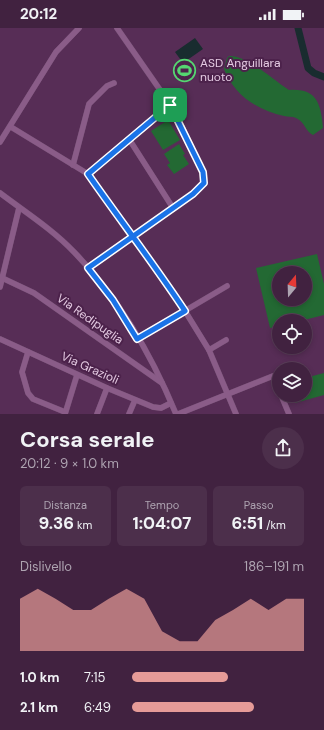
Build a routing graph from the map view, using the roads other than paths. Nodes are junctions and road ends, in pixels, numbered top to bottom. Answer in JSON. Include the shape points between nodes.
{"nodes":[{"id":1,"x":79,"y":28,"type":"edge"},
{"id":2,"x":117,"y":28,"type":"edge"},
{"id":3,"x":114,"y":83,"type":"dead end"},
{"id":4,"x":170,"y":105,"type":"junction"},
{"id":5,"x":10,"y":127,"type":"junction"},
{"id":6,"x":129,"y":139,"type":"junction"},
{"id":7,"x":0,"y":142,"type":"edge"},
{"id":8,"x":73,"y":165,"type":"junction"},
{"id":9,"x":88,"y":174,"type":"junction"},
{"id":10,"x":0,"y":193,"type":"edge"},
{"id":11,"x":20,"y":208,"type":"junction"},
{"id":12,"x":173,"y":208,"type":"junction"},
{"id":13,"x":132,"y":237,"type":"junction"},
{"id":14,"x":88,"y":268,"type":"junction"},
{"id":15,"x":1,"y":278,"type":"edge"},
{"id":16,"x":227,"y":286,"type":"dead end"},
{"id":17,"x":0,"y":287,"type":"edge"},
{"id":18,"x":185,"y":311,"type":"junction"},
{"id":19,"x":0,"y":339,"type":"edge"},
{"id":20,"x":137,"y":339,"type":"junction"},
{"id":21,"x":226,"y":340,"type":"dead end"},
{"id":22,"x":209,"y":350,"type":"junction"},
{"id":23,"x":28,"y":352,"type":"junction"},
{"id":24,"x":77,"y":375,"type":"junction"},
{"id":25,"x":272,"y":376,"type":"edge"},
{"id":26,"x":164,"y":385,"type":"junction"},
{"id":27,"x":108,"y":388,"type":"junction"},
{"id":28,"x":229,"y":394,"type":"junction"},
{"id":29,"x":169,"y":396,"type":"junction"},
{"id":30,"x":135,"y":400,"type":"junction"},
{"id":31,"x":284,"y":402,"type":"edge"},
{"id":32,"x":171,"y":403,"type":"junction"},
{"id":33,"x":161,"y":408,"type":"junction"},
{"id":34,"x":65,"y":413,"type":"edge"},
{"id":35,"x":97,"y":414,"type":"edge"},
{"id":36,"x":129,"y":414,"type":"edge"},
{"id":37,"x":177,"y":414,"type":"edge"},
{"id":38,"x":236,"y":414,"type":"edge"},
{"id":39,"x":289,"y":414,"type":"edge"}],
"edges":[{"from":1,"to":5,"type":"street","via":[[56,52]]},
{"from":2,"to":4,"type":"street"},
{"from":3,"to":8,"type":"street","via":[[107,86],[89,104]]},
{"from":4,"to":6,"type":"street"},
{"from":4,"to":12,"type":"street","via":[[205,177],[201,187]]},
{"from":5,"to":7,"type":"street"},
{"from":5,"to":8,"type":"street"},
{"from":6,"to":9,"type":"street"},
{"from":6,"to":12,"type":"street"},
{"from":8,"to":9,"type":"street"},
{"from":9,"to":13,"type":"street"},
{"from":10,"to":11,"type":"street"},
{"from":11,"to":14,"type":"street","via":[[58,238]]},
{"from":11,"to":15,"type":"street"},
{"from":12,"to":13,"type":"street"},
{"from":13,"to":14,"type":"street"},
{"from":13,"to":18,"type":"street"},
{"from":14,"to":20,"type":"street","via":[[113,300]]},
{"from":15,"to":17,"type":"street"},
{"from":15,"to":26,"type":"street","name":"Via Redipuglia","via":[[34,293]]},
{"from":16,"to":18,"type":"street"},
{"from":18,"to":20,"type":"street"},
{"from":18,"to":22,"type":"street"},
{"from":19,"to":23,"type":"street","name":"Via Grazioli"},
{"from":20,"to":26,"type":"street"},
{"from":21,"to":22,"type":"street"},
{"from":22,"to":28,"type":"street"},
{"from":23,"to":24,"type":"street","name":"Via Grazioli"},
{"from":23,"to":34,"type":"street","via":[[22,372],[28,393],[33,399]]},
{"from":24,"to":27,"type":"street","name":"Via Grazioli"},
{"from":24,"to":34,"type":"street"},
{"from":25,"to":28,"type":"street"},
{"from":26,"to":29,"type":"street"},
{"from":27,"to":30,"type":"street","name":"Via Grazioli"},
{"from":27,"to":35,"type":"street"},
{"from":28,"to":37,"type":"street"},
{"from":28,"to":38,"type":"street"},
{"from":29,"to":32,"type":"street"},
{"from":29,"to":33,"type":"street"},
{"from":30,"to":33,"type":"street","name":"Via Grazioli"},
{"from":30,"to":36,"type":"street"},
{"from":31,"to":39,"type":"street"},
{"from":32,"to":33,"type":"street"},
{"from":32,"to":37,"type":"street"}]}
